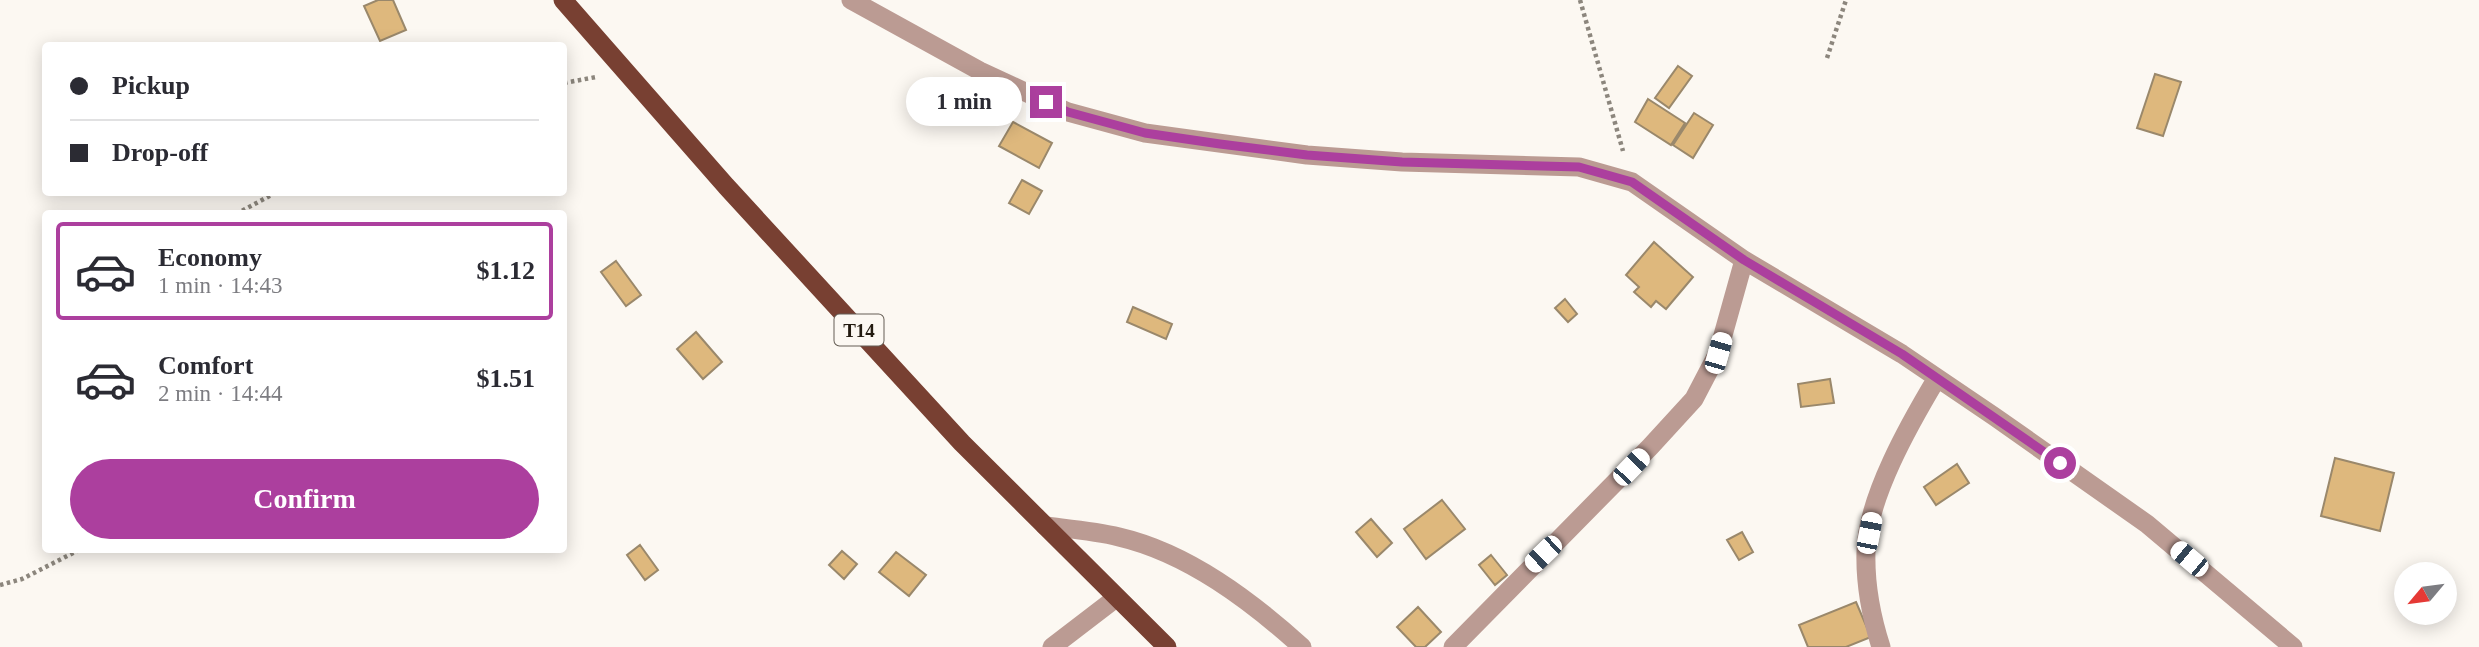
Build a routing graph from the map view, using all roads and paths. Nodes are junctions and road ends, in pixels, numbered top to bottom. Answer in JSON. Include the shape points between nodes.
{"nodes":[{"id":1,"x":563,"y":0,"type":"edge"},
{"id":2,"x":850,"y":0,"type":"edge"},
{"id":3,"x":1580,"y":0,"type":"edge"},
{"id":4,"x":1846,"y":0,"type":"edge"},
{"id":5,"x":1827,"y":58,"type":"dead end"},
{"id":6,"x":1632,"y":182,"type":"junction"},
{"id":7,"x":270,"y":196,"type":"edge"},
{"id":8,"x":243,"y":210,"type":"edge"},
{"id":9,"x":1744,"y":260,"type":"junction"},
{"id":10,"x":1937,"y":378,"type":"junction"},
{"id":11,"x":1045,"y":526,"type":"junction"},
{"id":12,"x":73,"y":553,"type":"edge"},
{"id":13,"x":0,"y":585,"type":"edge"},
{"id":14,"x":1116,"y":598,"type":"junction"},
{"id":15,"x":1054,"y":646,"type":"edge"},
{"id":16,"x":1167,"y":647,"type":"edge"},
{"id":17,"x":1302,"y":647,"type":"edge"},
{"id":18,"x":1453,"y":647,"type":"edge"},
{"id":19,"x":1881,"y":647,"type":"edge"},
{"id":20,"x":2293,"y":647,"type":"edge"}],
"edges":[{"from":1,"to":11,"type":"highway","number":"T14","via":[[726,186],[962,443]]},
{"from":2,"to":6,"type":"street","via":[[980,71],[1068,112],[1145,133],[1321,156],[1579,167]]},
{"from":3,"to":6,"type":"path"},
{"from":4,"to":5,"type":"path"},
{"from":6,"to":9,"type":"street"},
{"from":7,"to":8,"type":"path"},
{"from":9,"to":10,"type":"street"},
{"from":9,"to":18,"type":"street","via":[[1718,353],[1693,399]]},
{"from":10,"to":19,"type":"street","via":[[1912,420],[1872,515],[1866,550],[1870,615]]},
{"from":10,"to":20,"type":"street","via":[[2147,524]]},
{"from":11,"to":14,"type":"highway","number":"T14"},
{"from":11,"to":17,"type":"street","via":[[1120,537],[1162,552],[1217,579]]},
{"from":12,"to":13,"type":"path"},
{"from":14,"to":15,"type":"street"},
{"from":14,"to":16,"type":"highway","number":"T14"}]}
